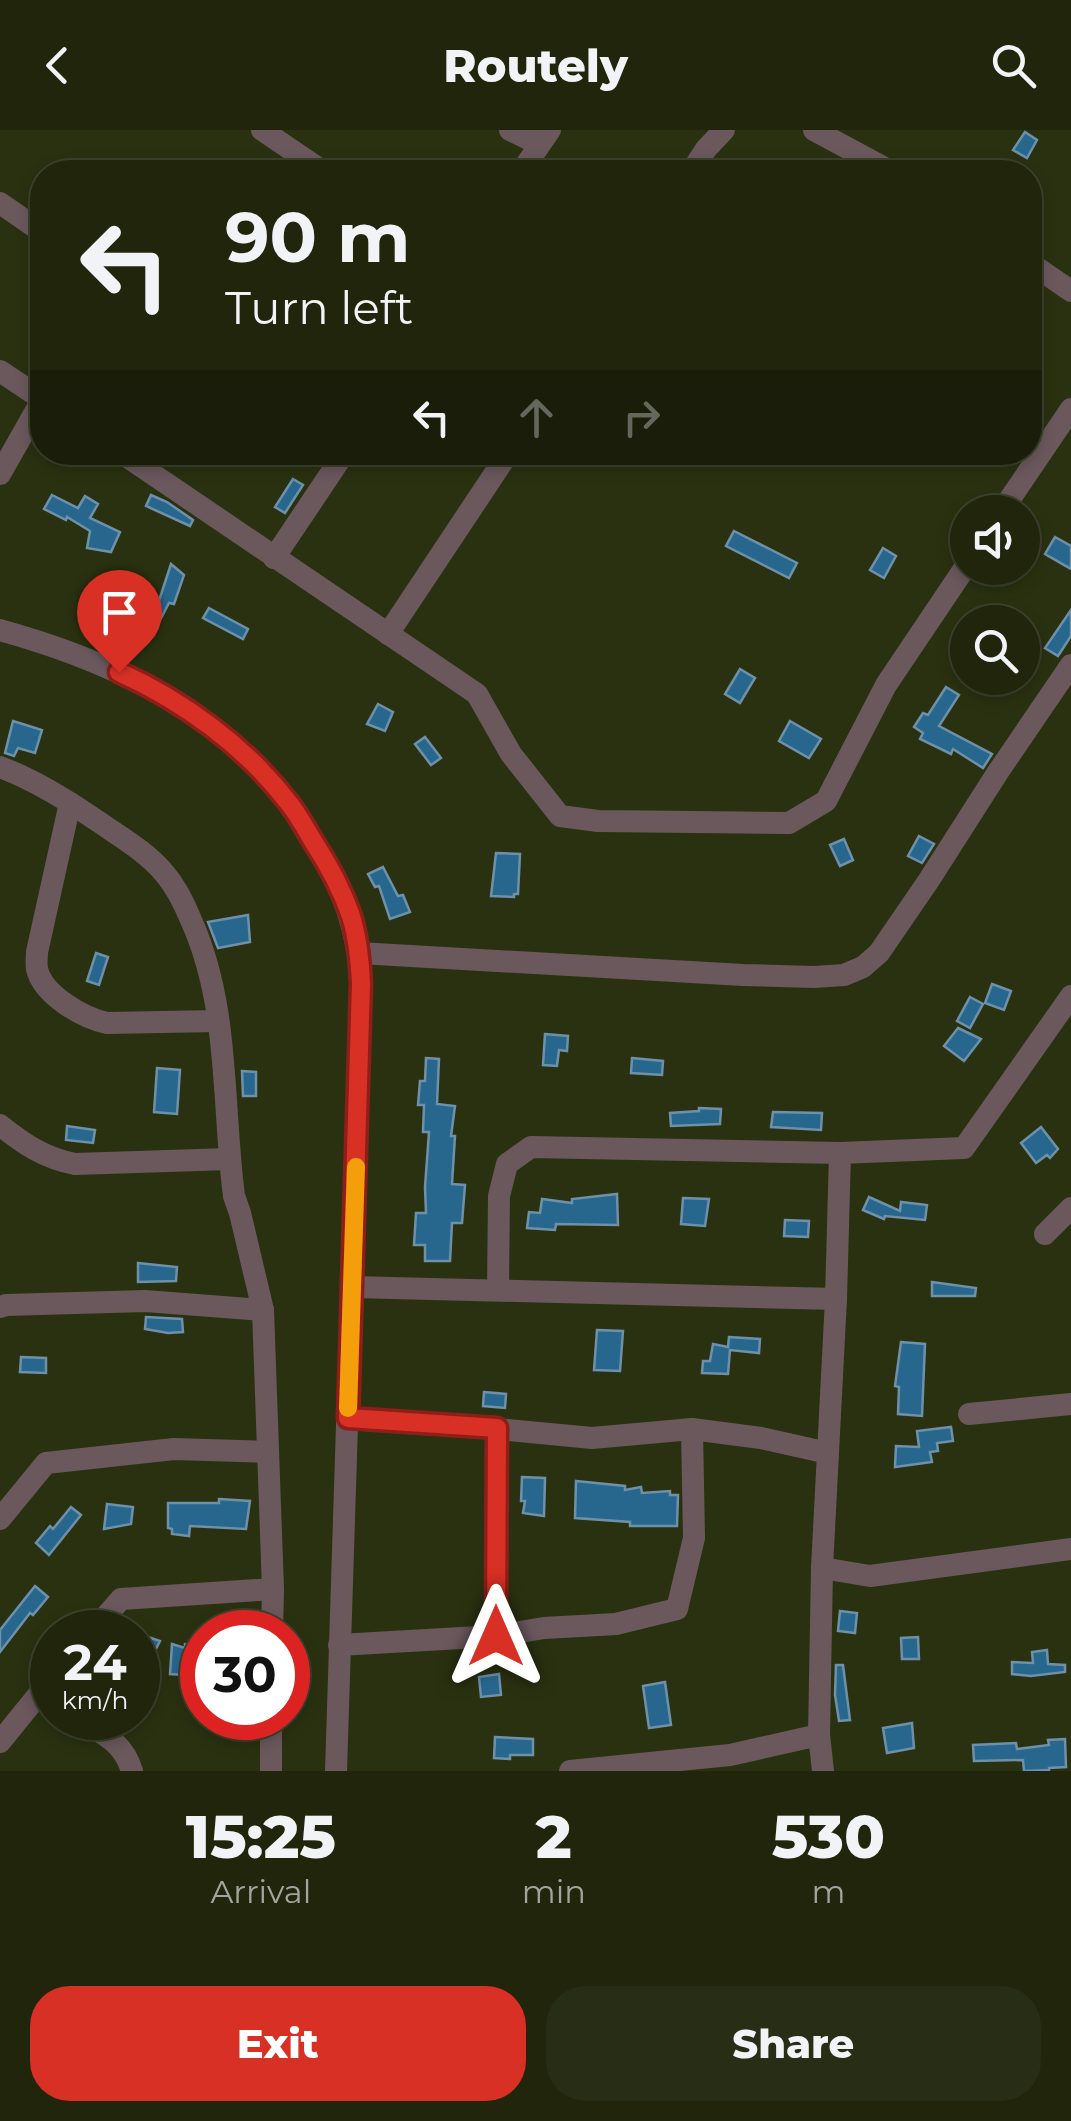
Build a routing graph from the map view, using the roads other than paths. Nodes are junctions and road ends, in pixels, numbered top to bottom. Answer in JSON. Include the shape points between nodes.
{"nodes":[{"id":1,"x":262,"y":130,"type":"edge"},
{"id":2,"x":510,"y":130,"type":"edge"},
{"id":3,"x":724,"y":130,"type":"edge"},
{"id":4,"x":814,"y":130,"type":"edge"},
{"id":5,"x":544,"y":137,"type":"edge"},
{"id":6,"x":306,"y":160,"type":"edge"},
{"id":7,"x":529,"y":160,"type":"edge"},
{"id":8,"x":699,"y":160,"type":"edge"},
{"id":9,"x":870,"y":160,"type":"edge"},
{"id":10,"x":0,"y":203,"type":"edge"},
{"id":11,"x":30,"y":224,"type":"edge"},
{"id":12,"x":1042,"y":272,"type":"edge"},
{"id":13,"x":1071,"y":291,"type":"edge"},
{"id":14,"x":0,"y":371,"type":"edge"},
{"id":15,"x":30,"y":392,"type":"edge"},
{"id":16,"x":1071,"y":408,"type":"edge"},
{"id":17,"x":30,"y":421,"type":"edge"},
{"id":18,"x":1042,"y":452,"type":"edge"},
{"id":19,"x":139,"y":465,"type":"edge"},
{"id":20,"x":336,"y":465,"type":"edge"},
{"id":21,"x":500,"y":465,"type":"edge"},
{"id":22,"x":1033,"y":465,"type":"edge"},
{"id":23,"x":0,"y":474,"type":"edge"},
{"id":24,"x":1013,"y":495,"type":"edge"},
{"id":25,"x":274,"y":558,"type":"junction"},
{"id":26,"x":953,"y":585,"type":"edge"},
{"id":27,"x":0,"y":630,"type":"edge"},
{"id":28,"x":388,"y":634,"type":"junction"},
{"id":29,"x":1071,"y":666,"type":"edge"},
{"id":30,"x":0,"y":767,"type":"edge"},
{"id":31,"x":70,"y":804,"type":"junction"},
{"id":32,"x":359,"y":953,"type":"junction"},
{"id":33,"x":1071,"y":996,"type":"edge"},
{"id":34,"x":217,"y":1021,"type":"junction"},
{"id":35,"x":0,"y":1125,"type":"edge"},
{"id":36,"x":840,"y":1152,"type":"junction"},
{"id":37,"x":229,"y":1158,"type":"junction"},
{"id":38,"x":1071,"y":1208,"type":"edge"},
{"id":39,"x":1044,"y":1234,"type":"dead end"},
{"id":40,"x":353,"y":1287,"type":"junction"},
{"id":41,"x":498,"y":1290,"type":"junction"},
{"id":42,"x":836,"y":1299,"type":"junction"},
{"id":43,"x":0,"y":1307,"type":"edge"},
{"id":44,"x":263,"y":1310,"type":"junction"},
{"id":45,"x":1071,"y":1404,"type":"edge"},
{"id":46,"x":970,"y":1414,"type":"dead end"},
{"id":47,"x":348,"y":1418,"type":"junction"},
{"id":48,"x":497,"y":1428,"type":"junction"},
{"id":49,"x":692,"y":1429,"type":"junction"},
{"id":50,"x":268,"y":1452,"type":"junction"},
{"id":51,"x":828,"y":1453,"type":"junction"},
{"id":52,"x":0,"y":1519,"type":"edge"},
{"id":53,"x":1071,"y":1548,"type":"edge"},
{"id":54,"x":822,"y":1568,"type":"junction"},
{"id":55,"x":273,"y":1590,"type":"junction"},
{"id":56,"x":111,"y":1610,"type":"edge"},
{"id":57,"x":273,"y":1610,"type":"edge"},
{"id":58,"x":496,"y":1636,"type":"junction"},
{"id":59,"x":339,"y":1646,"type":"junction"},
{"id":60,"x":30,"y":1708,"type":"edge"},
{"id":61,"x":818,"y":1734,"type":"junction"},
{"id":62,"x":110,"y":1740,"type":"edge"},
{"id":63,"x":270,"y":1740,"type":"edge"},
{"id":64,"x":0,"y":1742,"type":"edge"},
{"id":65,"x":132,"y":1771,"type":"edge"},
{"id":66,"x":271,"y":1771,"type":"edge"},
{"id":67,"x":336,"y":1771,"type":"edge"},
{"id":68,"x":570,"y":1771,"type":"edge"},
{"id":69,"x":823,"y":1771,"type":"edge"}],
"edges":[{"from":1,"to":6,"type":"street"},
{"from":2,"to":5,"type":"street"},
{"from":3,"to":8,"type":"street"},
{"from":4,"to":9,"type":"street"},
{"from":5,"to":7,"type":"street"},
{"from":10,"to":11,"type":"street"},
{"from":12,"to":13,"type":"street"},
{"from":14,"to":15,"type":"street"},
{"from":16,"to":18,"type":"street"},
{"from":17,"to":23,"type":"street"},
{"from":19,"to":25,"type":"street"},
{"from":20,"to":25,"type":"street"},
{"from":21,"to":28,"type":"street"},
{"from":22,"to":24,"type":"street"},
{"from":25,"to":28,"type":"street"},
{"from":26,"to":28,"type":"street","via":[[886,685],[826,801],[790,823],[560,816],[511,754],[477,694]]},
{"from":27,"to":32,"type":"street","via":[[141,682],[233,744],[290,803],[332,872]]},
{"from":29,"to":32,"type":"street","via":[[864,967],[844,975],[743,976]]},
{"from":30,"to":31,"type":"street"},
{"from":31,"to":34,"type":"street","via":[[154,861],[177,890],[213,980]]},
{"from":31,"to":34,"type":"street","via":[[36,952],[47,988],[76,1012],[107,1024]]},
{"from":32,"to":40,"type":"street"},
{"from":33,"to":36,"type":"street","via":[[964,1148]]},
{"from":34,"to":37,"type":"street"},
{"from":35,"to":37,"type":"street","via":[[32,1150],[75,1164]]},
{"from":36,"to":41,"type":"street","via":[[531,1147],[507,1164],[499,1196]]},
{"from":36,"to":42,"type":"street"},
{"from":37,"to":44,"type":"street"},
{"from":38,"to":39,"type":"street"},
{"from":40,"to":41,"type":"street"},
{"from":40,"to":47,"type":"street"},
{"from":41,"to":42,"type":"street"},
{"from":42,"to":51,"type":"street"},
{"from":43,"to":44,"type":"street","via":[[145,1301]]},
{"from":44,"to":50,"type":"street"},
{"from":45,"to":46,"type":"street"},
{"from":47,"to":48,"type":"street"},
{"from":47,"to":59,"type":"street"},
{"from":48,"to":49,"type":"street","via":[[592,1438]]},
{"from":48,"to":58,"type":"street"},
{"from":49,"to":51,"type":"street"},
{"from":49,"to":58,"type":"street","via":[[694,1538],[677,1609],[616,1624]]},
{"from":50,"to":52,"type":"street","via":[[174,1449],[46,1462]]},
{"from":50,"to":55,"type":"street"},
{"from":51,"to":54,"type":"street"},
{"from":53,"to":54,"type":"street","via":[[870,1576]]},
{"from":54,"to":61,"type":"street"},
{"from":55,"to":56,"type":"street","via":[[121,1599]]},
{"from":55,"to":57,"type":"street"},
{"from":58,"to":59,"type":"street"},
{"from":59,"to":67,"type":"street"},
{"from":60,"to":64,"type":"street"},
{"from":61,"to":68,"type":"street","via":[[730,1756]]},
{"from":61,"to":69,"type":"street"},
{"from":62,"to":65,"type":"street"},
{"from":63,"to":66,"type":"street"}]}
